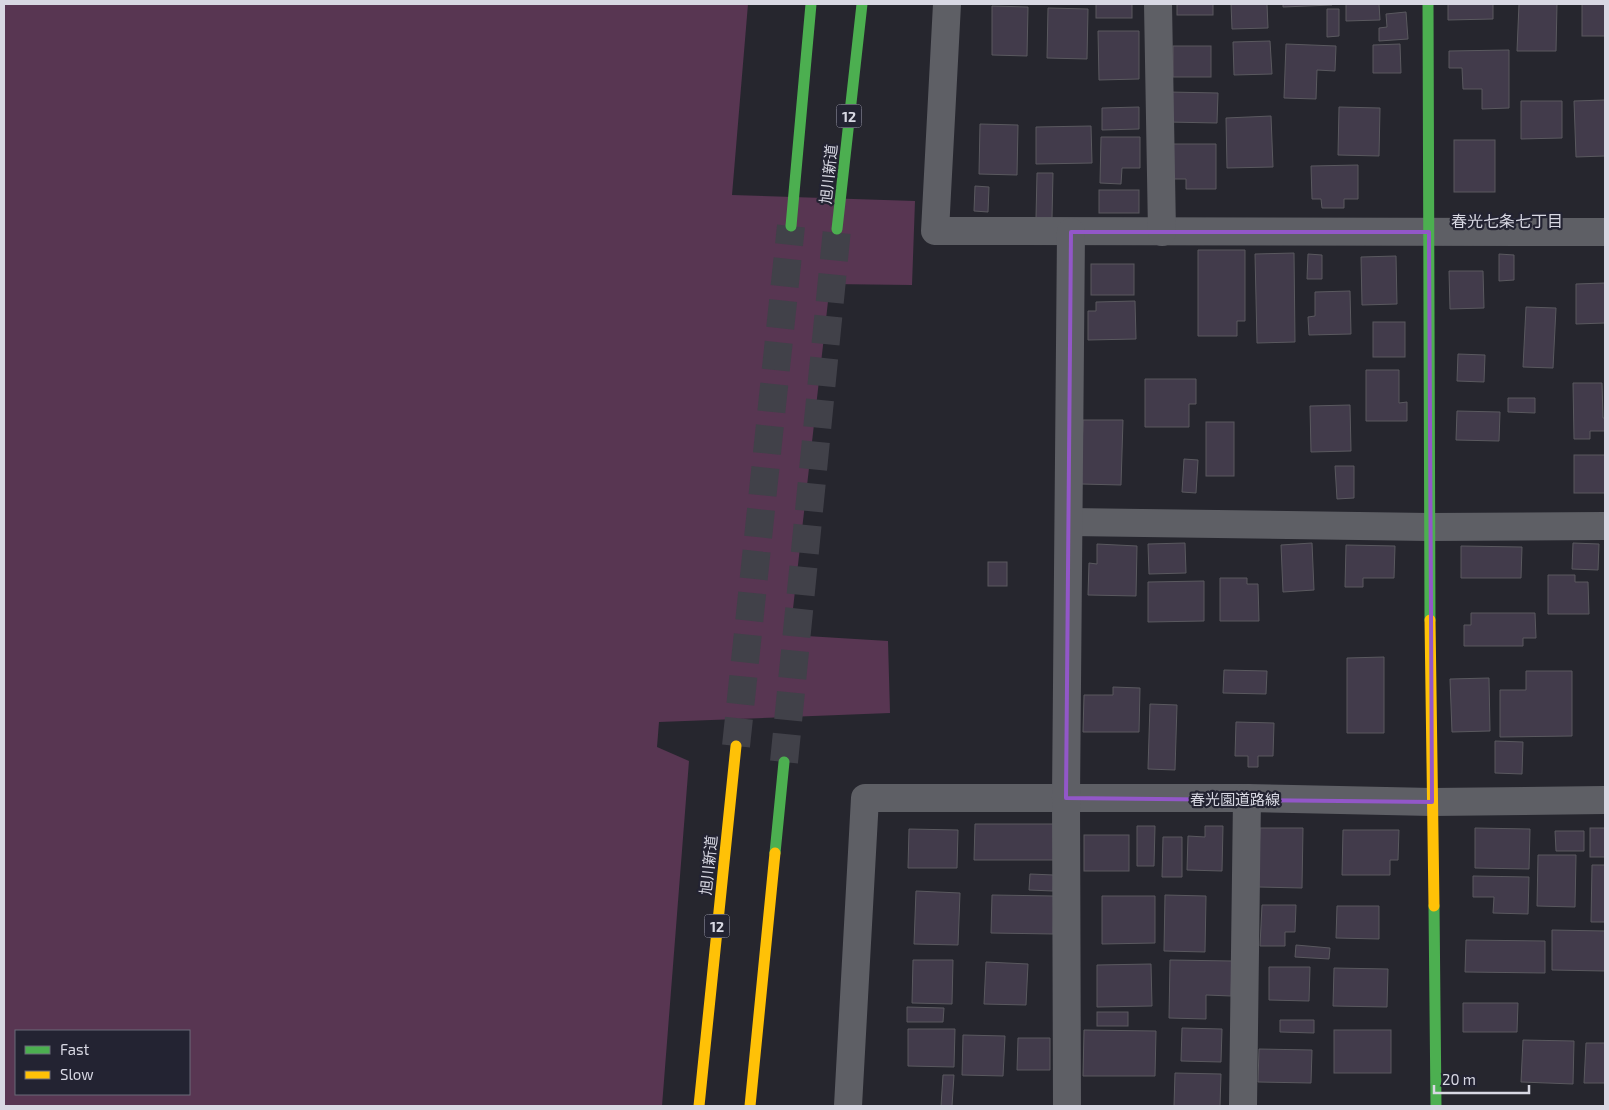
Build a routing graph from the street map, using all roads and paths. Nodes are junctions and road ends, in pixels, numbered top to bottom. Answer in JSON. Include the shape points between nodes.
{"nodes":[{"id":1,"x":811,"y":4,"type":"edge"},
{"id":2,"x":862,"y":4,"type":"edge"},
{"id":3,"x":947,"y":4,"type":"edge"},
{"id":4,"x":1158,"y":4,"type":"edge"},
{"id":5,"x":1428,"y":4,"type":"edge"},
{"id":6,"x":791,"y":226,"type":"tunnel mouth"},
{"id":7,"x":837,"y":229,"type":"tunnel mouth"},
{"id":8,"x":1071,"y":232,"type":"junction"},
{"id":9,"x":1162,"y":232,"type":"junction"},
{"id":10,"x":1429,"y":232,"type":"junction"},
{"id":11,"x":1605,"y":232,"type":"edge"},
{"id":12,"x":1070,"y":522,"type":"junction"},
{"id":13,"x":1605,"y":526,"type":"edge"},
{"id":14,"x":1429,"y":527,"type":"junction"},
{"id":15,"x":736,"y":746,"type":"tunnel mouth"},
{"id":16,"x":784,"y":762,"type":"tunnel mouth"},
{"id":17,"x":1066,"y":798,"type":"junction"},
{"id":18,"x":1247,"y":798,"type":"junction"},
{"id":19,"x":1605,"y":800,"type":"edge"},
{"id":20,"x":1432,"y":802,"type":"junction"},
{"id":21,"x":698,"y":1106,"type":"edge"},
{"id":22,"x":750,"y":1106,"type":"edge"},
{"id":23,"x":848,"y":1106,"type":"edge"},
{"id":24,"x":1068,"y":1106,"type":"edge"},
{"id":25,"x":1243,"y":1106,"type":"edge"},
{"id":26,"x":1436,"y":1106,"type":"edge"}],
"edges":[{"from":1,"to":6,"type":"main road"},
{"from":2,"to":7,"type":"main road","name":"旭川新道","number":"12"},
{"from":3,"to":8,"type":"street","via":[[935,231]]},
{"from":4,"to":9,"type":"street"},
{"from":5,"to":10,"type":"main road"},
{"from":8,"to":9,"type":"street"},
{"from":8,"to":12,"type":"street"},
{"from":9,"to":10,"type":"street"},
{"from":10,"to":11,"type":"street"},
{"from":10,"to":14,"type":"main road"},
{"from":12,"to":14,"type":"street"},
{"from":12,"to":17,"type":"street"},
{"from":13,"to":14,"type":"street"},
{"from":14,"to":20,"type":"main road"},
{"from":15,"to":21,"type":"main road","name":"旭川新道","number":"12"},
{"from":16,"to":22,"type":"main road"},
{"from":17,"to":18,"type":"street","name":"春光園道路線"},
{"from":17,"to":23,"type":"street","name":"春光園道路線","via":[[865,798]]},
{"from":17,"to":24,"type":"street"},
{"from":18,"to":20,"type":"street","name":"春光園道路線"},
{"from":18,"to":25,"type":"street"},
{"from":19,"to":20,"type":"street","name":"春光園道路線"},
{"from":20,"to":26,"type":"main road"}]}
